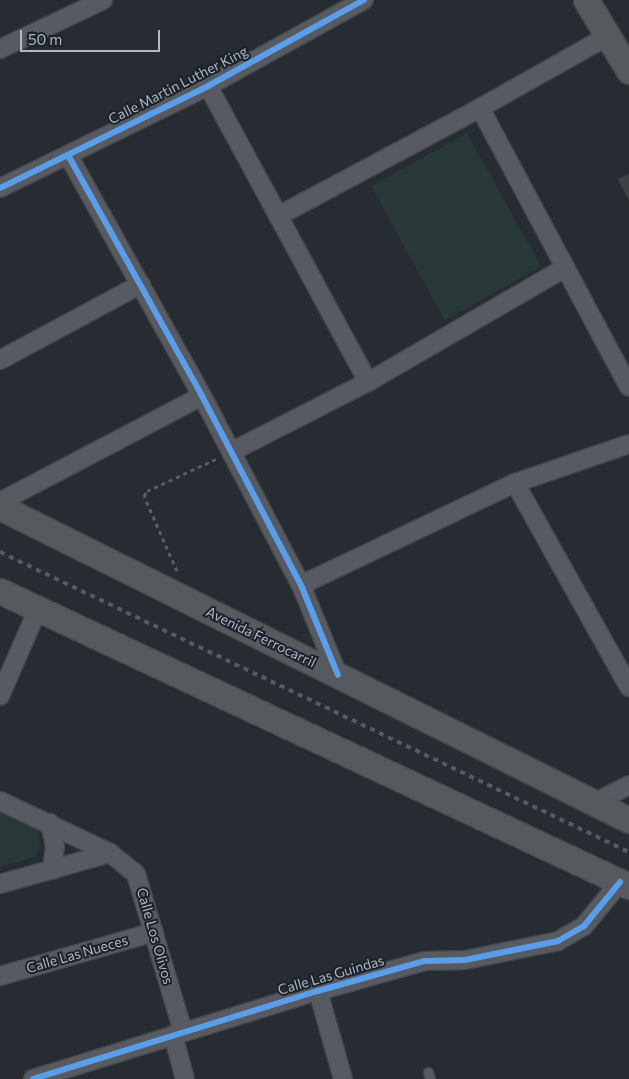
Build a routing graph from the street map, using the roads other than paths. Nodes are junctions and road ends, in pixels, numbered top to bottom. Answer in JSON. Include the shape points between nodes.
{"nodes":[{"id":1,"x":103,"y":0,"type":"edge"},
{"id":2,"x":364,"y":0,"type":"edge"},
{"id":3,"x":586,"y":0,"type":"edge"},
{"id":4,"x":608,"y":36,"type":"junction"},
{"id":5,"x":0,"y":49,"type":"edge"},
{"id":6,"x":629,"y":71,"type":"edge"},
{"id":7,"x":208,"y":86,"type":"junction"},
{"id":8,"x":480,"y":108,"type":"junction"},
{"id":9,"x":68,"y":155,"type":"junction"},
{"id":10,"x":0,"y":188,"type":"edge"},
{"id":11,"x":278,"y":216,"type":"junction"},
{"id":12,"x":565,"y":268,"type":"junction"},
{"id":13,"x":141,"y":284,"type":"junction"},
{"id":14,"x":0,"y":360,"type":"edge"},
{"id":15,"x":368,"y":382,"type":"junction"},
{"id":16,"x":629,"y":386,"type":"edge"},
{"id":17,"x":202,"y":396,"type":"junction"},
{"id":18,"x":629,"y":444,"type":"edge"},
{"id":19,"x":231,"y":452,"type":"junction"},
{"id":20,"x":515,"y":483,"type":"junction"},
{"id":21,"x":0,"y":502,"type":"edge"},
{"id":22,"x":0,"y":507,"type":"edge"},
{"id":23,"x":301,"y":585,"type":"junction"},
{"id":24,"x":0,"y":591,"type":"edge"},
{"id":25,"x":38,"y":609,"type":"junction"},
{"id":26,"x":338,"y":675,"type":"junction"},
{"id":27,"x":629,"y":687,"type":"edge"},
{"id":28,"x":0,"y":696,"type":"edge"},
{"id":29,"x":629,"y":785,"type":"edge"},
{"id":30,"x":0,"y":801,"type":"edge"},
{"id":31,"x":594,"y":803,"type":"junction"},
{"id":32,"x":629,"y":820,"type":"edge"},
{"id":33,"x":50,"y":823,"type":"junction"},
{"id":34,"x":110,"y":853,"type":"junction"},
{"id":35,"x":52,"y":870,"type":"junction"},
{"id":36,"x":0,"y":884,"type":"edge"},
{"id":37,"x":625,"y":884,"type":"edge"},
{"id":38,"x":154,"y":932,"type":"junction"},
{"id":39,"x":0,"y":976,"type":"edge"},
{"id":40,"x":318,"y":991,"type":"junction"},
{"id":41,"x":178,"y":1034,"type":"junction"},
{"id":42,"x":33,"y":1079,"type":"edge"},
{"id":43,"x":185,"y":1079,"type":"edge"},
{"id":44,"x":343,"y":1079,"type":"edge"}],
"edges":[{"from":1,"to":5,"type":"street"},
{"from":2,"to":7,"type":"street","name":"Calle Martin Luther King"},
{"from":3,"to":4,"type":"main road"},
{"from":4,"to":6,"type":"main road"},
{"from":4,"to":8,"type":"street"},
{"from":7,"to":9,"type":"street","name":"Calle Martin Luther King"},
{"from":7,"to":11,"type":"street"},
{"from":8,"to":11,"type":"street"},
{"from":8,"to":12,"type":"street"},
{"from":9,"to":10,"type":"street","name":"Calle Martin Luther King"},
{"from":9,"to":13,"type":"street"},
{"from":11,"to":15,"type":"street"},
{"from":12,"to":15,"type":"street"},
{"from":12,"to":16,"type":"street"},
{"from":13,"to":14,"type":"street"},
{"from":13,"to":17,"type":"street"},
{"from":15,"to":19,"type":"street"},
{"from":17,"to":19,"type":"street"},
{"from":17,"to":21,"type":"street"},
{"from":18,"to":20,"type":"street"},
{"from":19,"to":23,"type":"street"},
{"from":20,"to":23,"type":"street"},
{"from":20,"to":27,"type":"street"},
{"from":22,"to":26,"type":"main road","name":"Avenida Ferrocarril"},
{"from":23,"to":26,"type":"street"},
{"from":24,"to":25,"type":"main road"},
{"from":25,"to":28,"type":"street"},
{"from":25,"to":37,"type":"main road"},
{"from":26,"to":31,"type":"main road","name":"Avenida Ferrocarril"},
{"from":29,"to":31,"type":"street"},
{"from":30,"to":33,"type":"street","name":"Calle Los Olivos"},
{"from":31,"to":32,"type":"main road","name":"Avenida Ferrocarril"},
{"from":33,"to":34,"type":"street","name":"Calle Los Olivos"},
{"from":33,"to":35,"type":"street","via":[[55,846]]},
{"from":34,"to":35,"type":"street"},
{"from":34,"to":38,"type":"street","name":"Calle Los Olivos","via":[[136,874]]},
{"from":35,"to":36,"type":"street"},
{"from":37,"to":40,"type":"street","name":"Calle Las Guindas","via":[[584,926],[558,941],[465,960],[426,961]]},
{"from":38,"to":39,"type":"street","name":"Calle Las Nueces"},
{"from":38,"to":41,"type":"street","name":"Calle Los Olivos"},
{"from":40,"to":41,"type":"street","name":"Calle Las Guindas"},
{"from":40,"to":44,"type":"street"},
{"from":41,"to":42,"type":"street","name":"Calle Las Guindas"},
{"from":41,"to":43,"type":"street","name":"Calle Los Olivos"}]}
